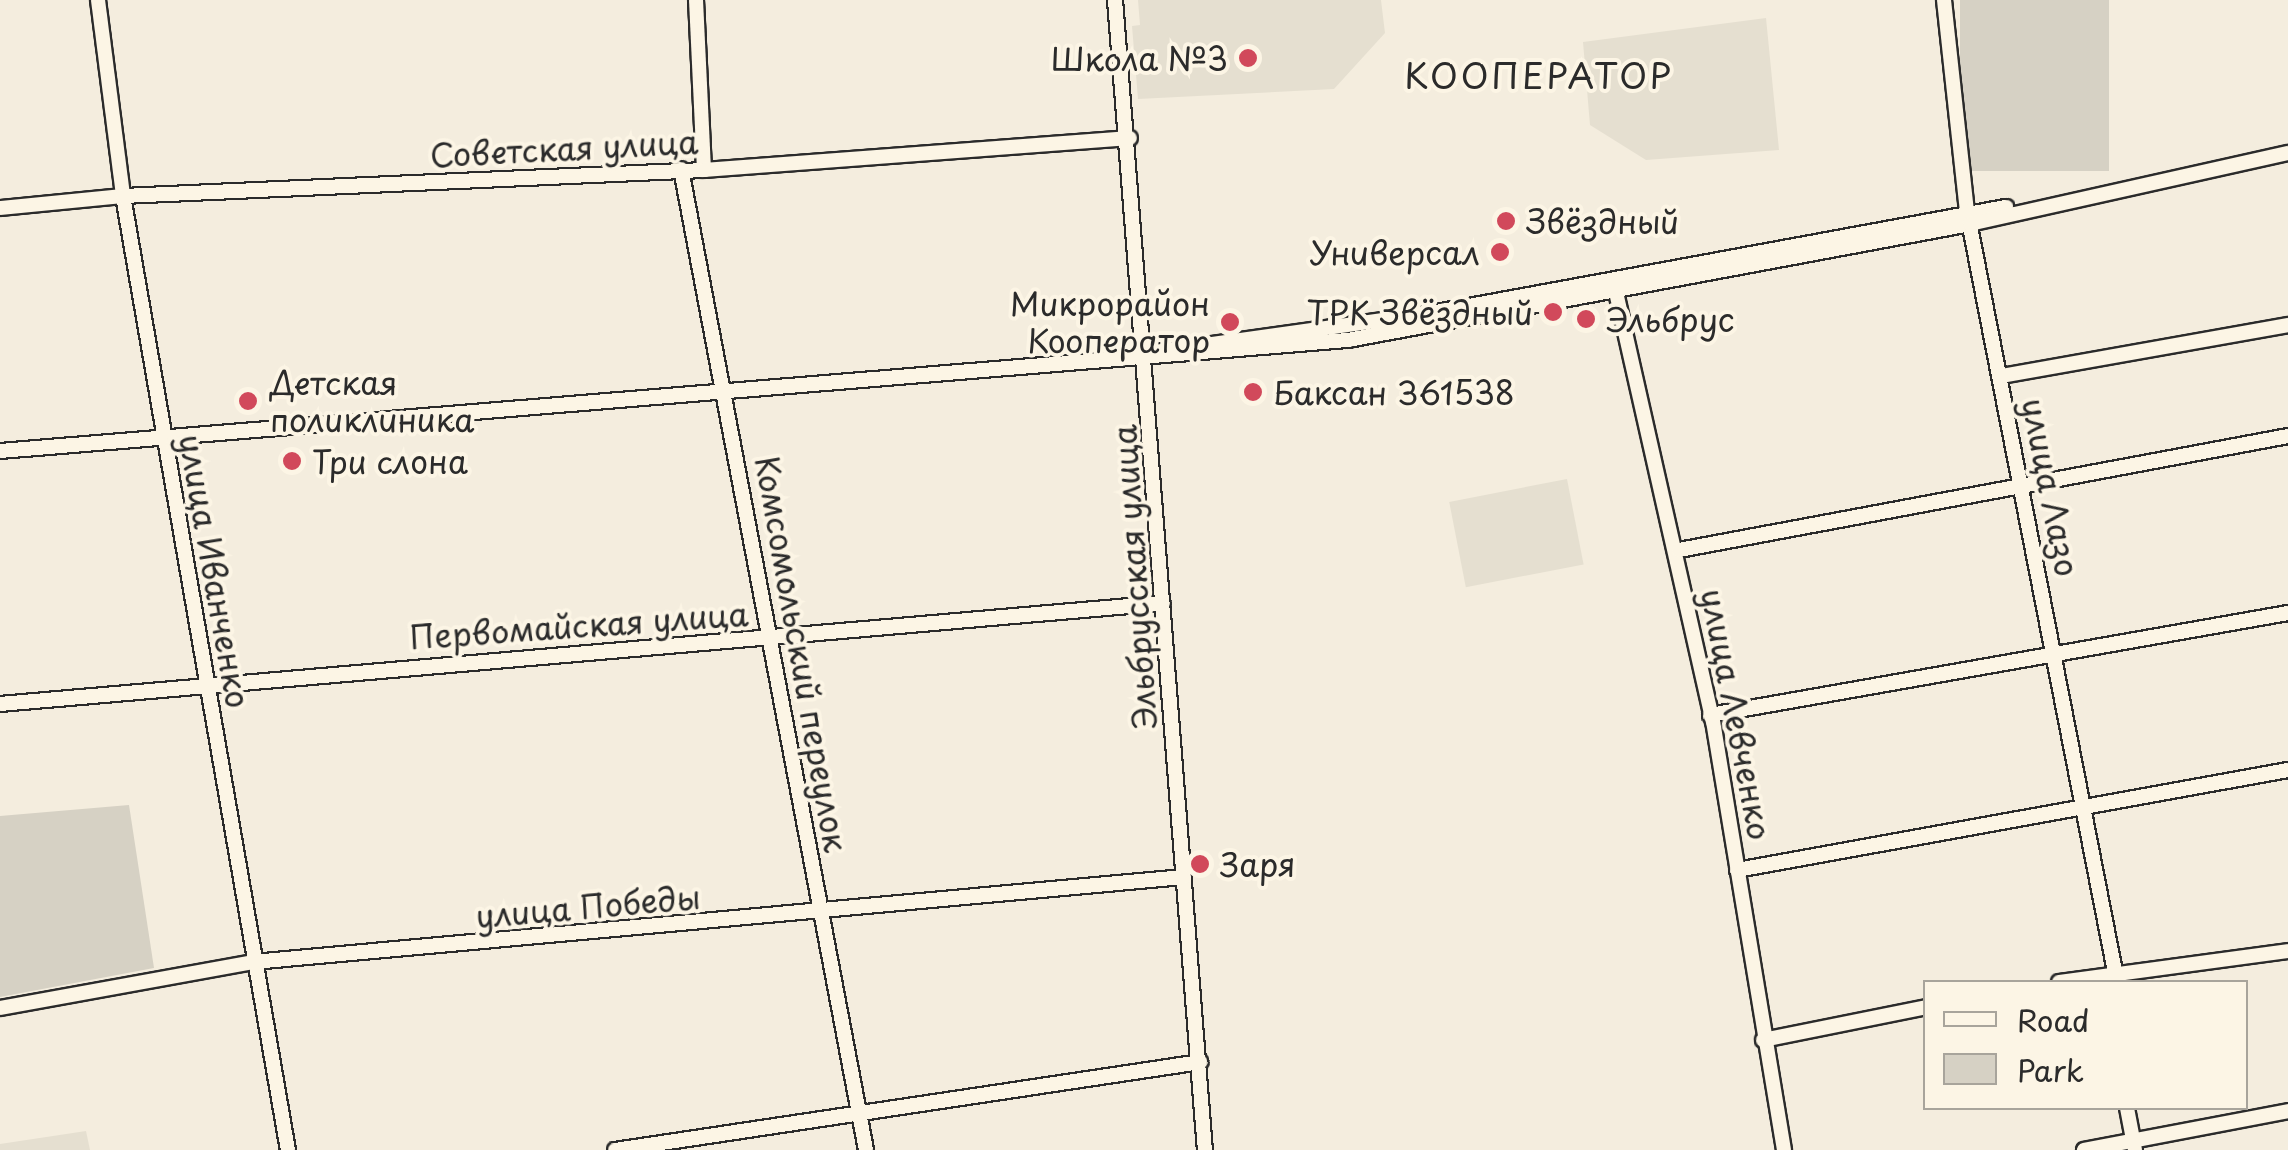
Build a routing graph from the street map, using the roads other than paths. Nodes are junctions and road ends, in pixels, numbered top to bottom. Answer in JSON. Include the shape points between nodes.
{"nodes":[{"id":1,"x":98,"y":0,"type":"edge"},
{"id":2,"x":696,"y":0,"type":"edge"},
{"id":3,"x":1115,"y":0,"type":"edge"},
{"id":4,"x":1944,"y":0,"type":"edge"},
{"id":5,"x":1130,"y":138,"type":"junction"},
{"id":6,"x":2288,"y":153,"type":"edge"},
{"id":7,"x":681,"y":169,"type":"junction"},
{"id":8,"x":704,"y":170,"type":"junction"},
{"id":9,"x":123,"y":196,"type":"junction"},
{"id":10,"x":0,"y":208,"type":"edge"},
{"id":11,"x":1968,"y":217,"type":"junction"},
{"id":12,"x":1616,"y":292,"type":"junction"},
{"id":13,"x":2288,"y":326,"type":"edge"},
{"id":14,"x":1144,"y":354,"type":"junction"},
{"id":15,"x":2002,"y":376,"type":"junction"},
{"id":16,"x":722,"y":389,"type":"junction"},
{"id":17,"x":164,"y":436,"type":"junction"},
{"id":18,"x":2288,"y":436,"type":"edge"},
{"id":19,"x":0,"y":451,"type":"edge"},
{"id":20,"x":2021,"y":483,"type":"junction"},
{"id":21,"x":1679,"y":550,"type":"junction"},
{"id":22,"x":1162,"y":603,"type":"junction"},
{"id":23,"x":2288,"y":613,"type":"edge"},
{"id":24,"x":771,"y":638,"type":"junction"},
{"id":25,"x":2056,"y":653,"type":"junction"},
{"id":26,"x":206,"y":681,"type":"junction"},
{"id":27,"x":0,"y":704,"type":"edge"},
{"id":28,"x":1710,"y":715,"type":"junction"},
{"id":29,"x":2288,"y":770,"type":"edge"},
{"id":30,"x":2086,"y":806,"type":"junction"},
{"id":31,"x":1737,"y":870,"type":"junction"},
{"id":32,"x":1184,"y":877,"type":"junction"},
{"id":33,"x":821,"y":914,"type":"junction"},
{"id":34,"x":2288,"y":950,"type":"edge"},
{"id":35,"x":253,"y":962,"type":"junction"},
{"id":36,"x":2116,"y":977,"type":"edge"},
{"id":37,"x":2082,"y":980,"type":"edge"},
{"id":38,"x":0,"y":1008,"type":"edge"},
{"id":39,"x":1923,"y":1009,"type":"edge"},
{"id":40,"x":1764,"y":1040,"type":"junction"},
{"id":41,"x":1200,"y":1062,"type":"junction"},
{"id":42,"x":2127,"y":1110,"type":"edge"},
{"id":43,"x":858,"y":1111,"type":"junction"},
{"id":44,"x":2288,"y":1111,"type":"edge"},
{"id":45,"x":2134,"y":1145,"type":"edge"},
{"id":46,"x":288,"y":1150,"type":"edge"},
{"id":47,"x":615,"y":1150,"type":"edge"},
{"id":48,"x":866,"y":1150,"type":"edge"},
{"id":49,"x":1205,"y":1150,"type":"edge"},
{"id":50,"x":1784,"y":1150,"type":"edge"},
{"id":51,"x":2084,"y":1150,"type":"edge"}],
"edges":[{"from":1,"to":9,"type":"street","name":"улица Иванченко"},
{"from":2,"to":8,"type":"street"},
{"from":3,"to":5,"type":"street","name":"Эльбрусская улица"},
{"from":4,"to":11,"type":"street","name":"улица Лазо"},
{"from":5,"to":8,"type":"street","name":"Советская улица"},
{"from":5,"to":14,"type":"street","name":"Эльбрусская улица"},
{"from":6,"to":11,"type":"street"},
{"from":7,"to":8,"type":"street","name":"Советская улица"},
{"from":7,"to":9,"type":"street","name":"Советская улица"},
{"from":7,"to":16,"type":"street","name":"Комсомольский переулок"},
{"from":9,"to":10,"type":"street","name":"Советская улица"},
{"from":9,"to":17,"type":"street","name":"улица Иванченко"},
{"from":11,"to":12,"type":"street"},
{"from":11,"to":14,"type":"street","via":[[1431,313]]},
{"from":11,"to":15,"type":"street","name":"улица Лазо"},
{"from":12,"to":14,"type":"street","via":[[1348,340]]},
{"from":12,"to":21,"type":"street","name":"улица Левченко"},
{"from":13,"to":15,"type":"street"},
{"from":14,"to":16,"type":"street"},
{"from":14,"to":22,"type":"street","name":"Эльбрусская улица"},
{"from":15,"to":20,"type":"street","name":"улица Лазо"},
{"from":16,"to":17,"type":"street"},
{"from":16,"to":24,"type":"street","name":"Комсомольский переулок"},
{"from":17,"to":19,"type":"street"},
{"from":17,"to":26,"type":"street","name":"улица Иванченко"},
{"from":18,"to":20,"type":"street"},
{"from":20,"to":21,"type":"street"},
{"from":20,"to":25,"type":"street","name":"улица Лазо"},
{"from":21,"to":28,"type":"street","name":"улица Левченко"},
{"from":22,"to":24,"type":"street","name":"Первомайская улица"},
{"from":22,"to":32,"type":"street","name":"Эльбрусская улица"},
{"from":23,"to":25,"type":"street"},
{"from":24,"to":26,"type":"street","name":"Первомайская улица"},
{"from":24,"to":33,"type":"street","name":"Комсомольский переулок"},
{"from":25,"to":28,"type":"street"},
{"from":25,"to":30,"type":"street","name":"улица Лазо"},
{"from":26,"to":27,"type":"street","name":"Первомайская улица"},
{"from":26,"to":35,"type":"street","name":"улица Иванченко"},
{"from":28,"to":31,"type":"street","name":"улица Левченко"},
{"from":29,"to":30,"type":"street"},
{"from":30,"to":31,"type":"street"},
{"from":30,"to":36,"type":"street","name":"улица Лазо"},
{"from":31,"to":40,"type":"street","name":"улица Левченко"},
{"from":32,"to":33,"type":"street","name":"улица Победы"},
{"from":32,"to":41,"type":"street","name":"Эльбрусская улица"},
{"from":33,"to":35,"type":"street","name":"улица Победы"},
{"from":33,"to":43,"type":"street","name":"Комсомольский переулок"},
{"from":34,"to":36,"type":"street"},
{"from":35,"to":38,"type":"street","name":"улица Победы"},
{"from":35,"to":46,"type":"street","name":"улица Иванченко"},
{"from":36,"to":37,"type":"street"},
{"from":39,"to":40,"type":"street"},
{"from":40,"to":50,"type":"street","name":"улица Левченко"},
{"from":41,"to":43,"type":"street"},
{"from":41,"to":49,"type":"street","name":"Эльбрусская улица"},
{"from":42,"to":45,"type":"street"},
{"from":43,"to":47,"type":"street"},
{"from":43,"to":48,"type":"street","name":"Комсомольский переулок"},
{"from":44,"to":45,"type":"street"},
{"from":45,"to":51,"type":"street"}]}
